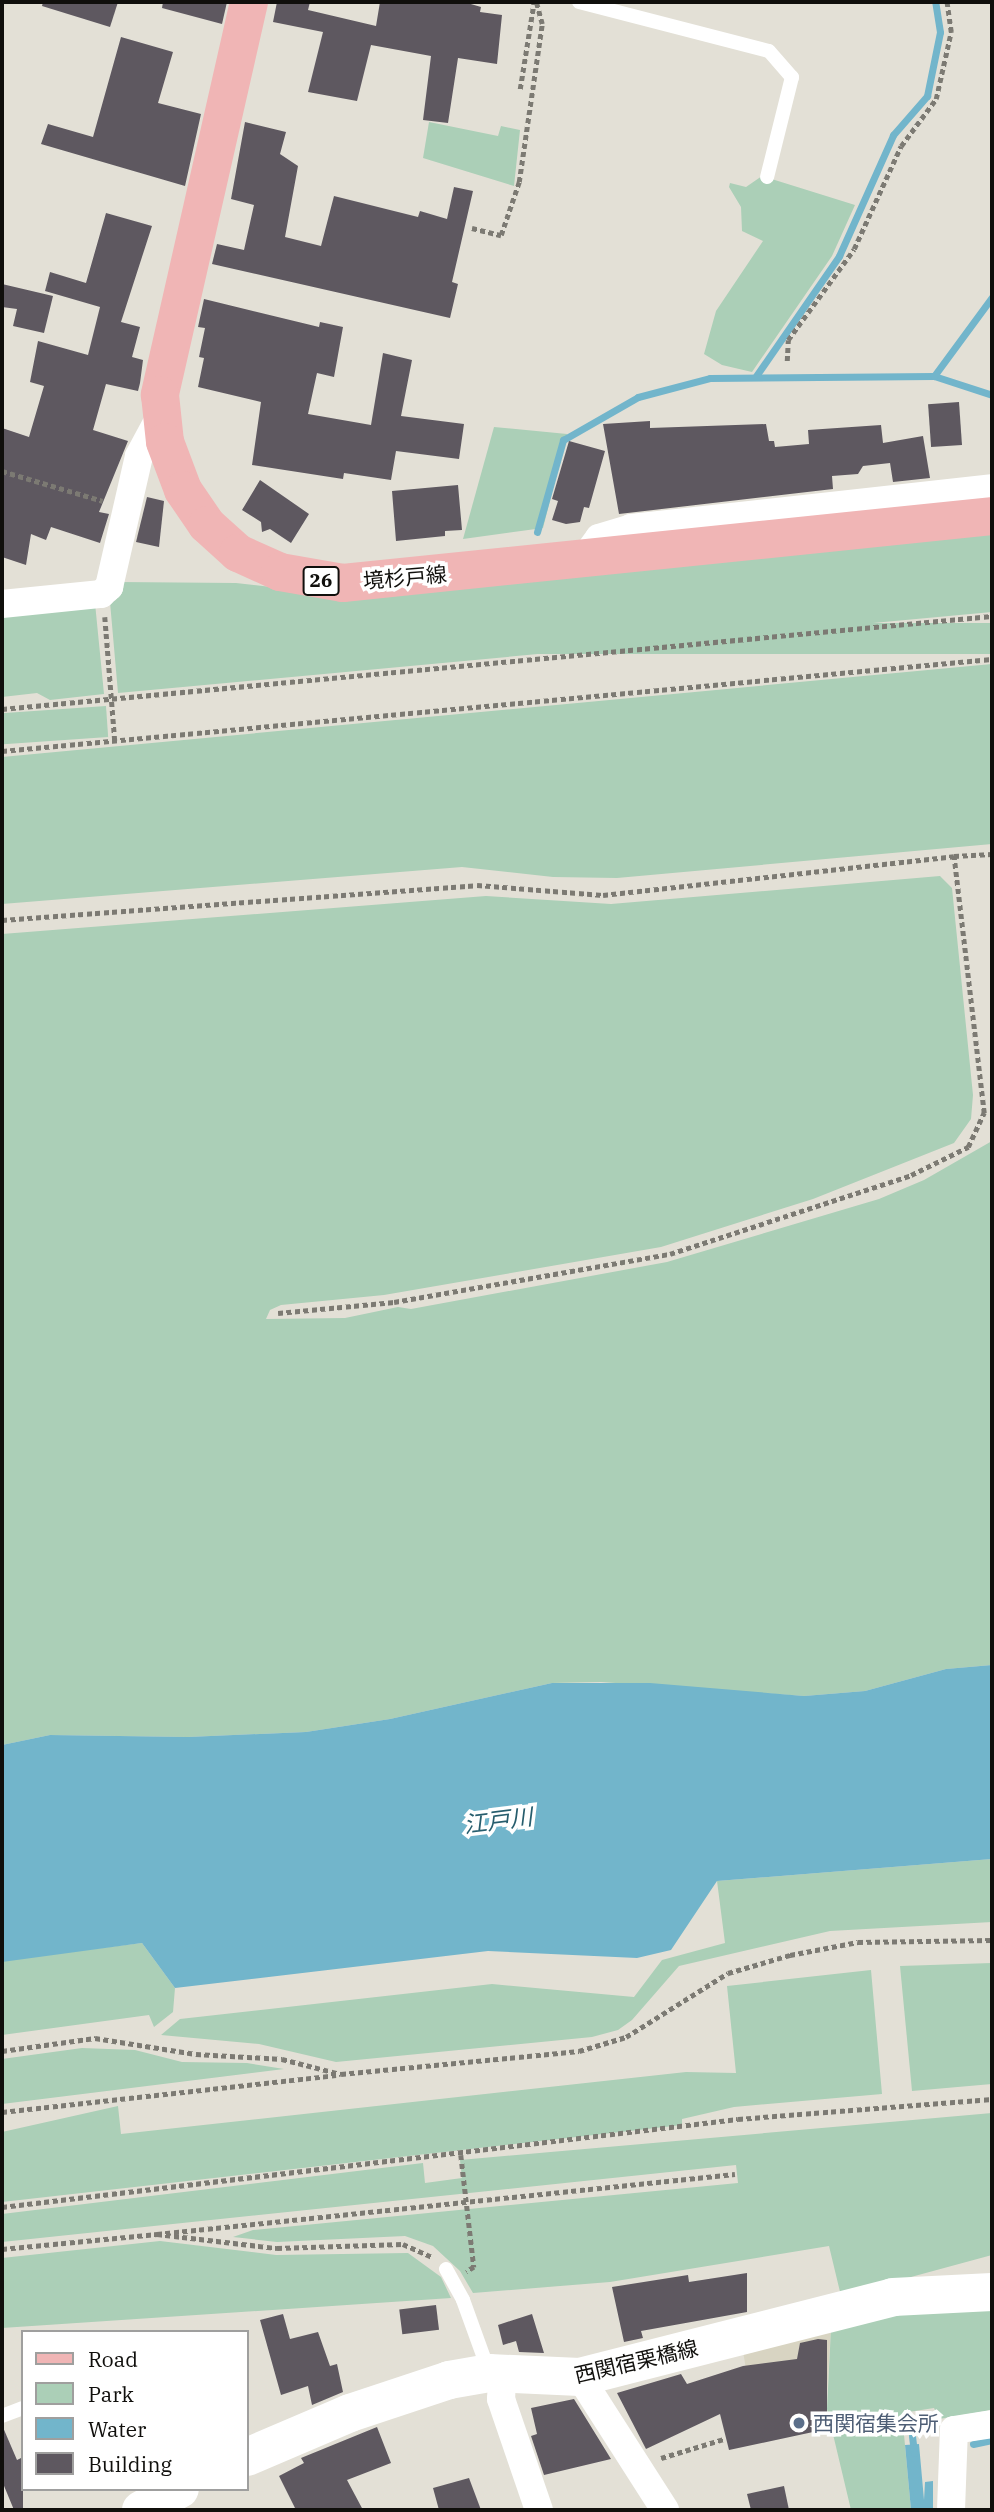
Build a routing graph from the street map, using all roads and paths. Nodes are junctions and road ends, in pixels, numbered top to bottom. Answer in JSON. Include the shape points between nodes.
{"nodes":[{"id":1,"x":249,"y":2,"type":"edge"},
{"id":2,"x":535,"y":2,"type":"edge"},
{"id":3,"x":579,"y":2,"type":"edge"},
{"id":4,"x":947,"y":2,"type":"edge"},
{"id":5,"x":520,"y":89,"type":"dead end"},
{"id":6,"x":767,"y":177,"type":"dead end"},
{"id":7,"x":472,"y":228,"type":"dead end"},
{"id":8,"x":788,"y":361,"type":"dead end"},
{"id":9,"x":160,"y":417,"type":"junction"},
{"id":10,"x":2,"y":471,"type":"edge"},
{"id":11,"x":992,"y":488,"type":"edge"},
{"id":12,"x":127,"y":508,"type":"junction"},
{"id":13,"x":992,"y":516,"type":"edge"},
{"id":14,"x":583,"y":560,"type":"junction"},
{"id":15,"x":2,"y":604,"type":"edge"},
{"id":16,"x":104,"y":616,"type":"dead end"},
{"id":17,"x":992,"y":616,"type":"edge"},
{"id":18,"x":992,"y":659,"type":"edge"},
{"id":19,"x":111,"y":699,"type":"junction"},
{"id":20,"x":2,"y":709,"type":"edge"},
{"id":21,"x":116,"y":741,"type":"junction"},
{"id":22,"x":2,"y":751,"type":"edge"},
{"id":23,"x":992,"y":854,"type":"edge"},
{"id":24,"x":954,"y":856,"type":"junction"},
{"id":25,"x":2,"y":920,"type":"edge"},
{"id":26,"x":278,"y":1313,"type":"dead end"},
{"id":27,"x":992,"y":1940,"type":"edge"},
{"id":28,"x":2,"y":2051,"type":"edge"},
{"id":29,"x":341,"y":2074,"type":"junction"},
{"id":30,"x":992,"y":2099,"type":"edge"},
{"id":31,"x":2,"y":2112,"type":"edge"},
{"id":32,"x":461,"y":2155,"type":"junction"},
{"id":33,"x":735,"y":2174,"type":"dead end"},
{"id":34,"x":467,"y":2201,"type":"junction"},
{"id":35,"x":2,"y":2207,"type":"edge"},
{"id":36,"x":157,"y":2234,"type":"junction"},
{"id":37,"x":2,"y":2249,"type":"edge"},
{"id":38,"x":449,"y":2275,"type":"junction"},
{"id":39,"x":992,"y":2292,"type":"edge"},
{"id":40,"x":496,"y":2373,"type":"junction"},
{"id":41,"x":580,"y":2377,"type":"junction"},
{"id":42,"x":21,"y":2409,"type":"edge"},
{"id":43,"x":2,"y":2416,"type":"edge"},
{"id":44,"x":992,"y":2424,"type":"edge"},
{"id":45,"x":724,"y":2440,"type":"dead end"},
{"id":46,"x":248,"y":2457,"type":"edge"},
{"id":47,"x":638,"y":2465,"type":"junction"},
{"id":48,"x":540,"y":2510,"type":"edge"},
{"id":49,"x":665,"y":2510,"type":"edge"},
{"id":50,"x":951,"y":2510,"type":"edge"}],
"edges":[{"from":1,"to":9,"type":"main road","name":"境杉戸線","number":"26","via":[[165,363]]},
{"from":2,"to":5,"type":"path"},
{"from":2,"to":7,"type":"path","via":[[542,24],[519,182],[501,235]]},
{"from":3,"to":6,"type":"lane","via":[[769,51],[792,77]]},
{"from":4,"to":8,"type":"path","via":[[951,32],[936,99],[901,146],[854,249],[788,340]]},
{"from":9,"to":12,"type":"street","via":[[139,456]]},
{"from":9,"to":14,"type":"main road","name":"境杉戸線","number":"26","via":[[173,466],[194,509],[222,541],[280,572],[343,583]]},
{"from":10,"to":12,"type":"path"},
{"from":11,"to":14,"type":"street","via":[[631,528],[599,538]]},
{"from":12,"to":15,"type":"street","via":[[109,587],[101,594]]},
{"from":13,"to":14,"type":"main road","name":"境杉戸線","number":"26"},
{"from":16,"to":19,"type":"path"},
{"from":17,"to":19,"type":"path"},
{"from":18,"to":21,"type":"path"},
{"from":19,"to":20,"type":"path"},
{"from":19,"to":21,"type":"path"},
{"from":21,"to":22,"type":"path"},
{"from":23,"to":24,"type":"path"},
{"from":24,"to":25,"type":"path","via":[[603,895],[477,885]]},
{"from":24,"to":26,"type":"path","via":[[984,1113],[968,1147],[911,1175],[670,1254],[394,1302]]},
{"from":27,"to":29,"type":"path","via":[[858,1942],[790,1955],[728,1973],[626,2036],[579,2050]]},
{"from":28,"to":29,"type":"path","via":[[95,2038],[196,2054],[282,2059]]},
{"from":29,"to":31,"type":"path"},
{"from":30,"to":32,"type":"path","via":[[738,2119]]},
{"from":32,"to":34,"type":"path"},
{"from":32,"to":35,"type":"path"},
{"from":33,"to":34,"type":"path"},
{"from":34,"to":36,"type":"path"},
{"from":34,"to":38,"type":"path","via":[[474,2267]]},
{"from":36,"to":37,"type":"path"},
{"from":36,"to":38,"type":"path","via":[[277,2248],[403,2244],[424,2250]]},
{"from":38,"to":40,"type":"lane"},
{"from":39,"to":41,"type":"main road","name":"西関宿栗橋線","via":[[893,2297]]},
{"from":40,"to":41,"type":"main road","name":"西関宿栗橋線"},
{"from":40,"to":46,"type":"main road","name":"西関宿栗橋線","via":[[449,2381],[350,2413]]},
{"from":40,"to":48,"type":"street"},
{"from":41,"to":47,"type":"street"},
{"from":42,"to":43,"type":"lane"},
{"from":44,"to":50,"type":"street","via":[[954,2430]]},
{"from":45,"to":47,"type":"path"},
{"from":47,"to":49,"type":"street"}]}
